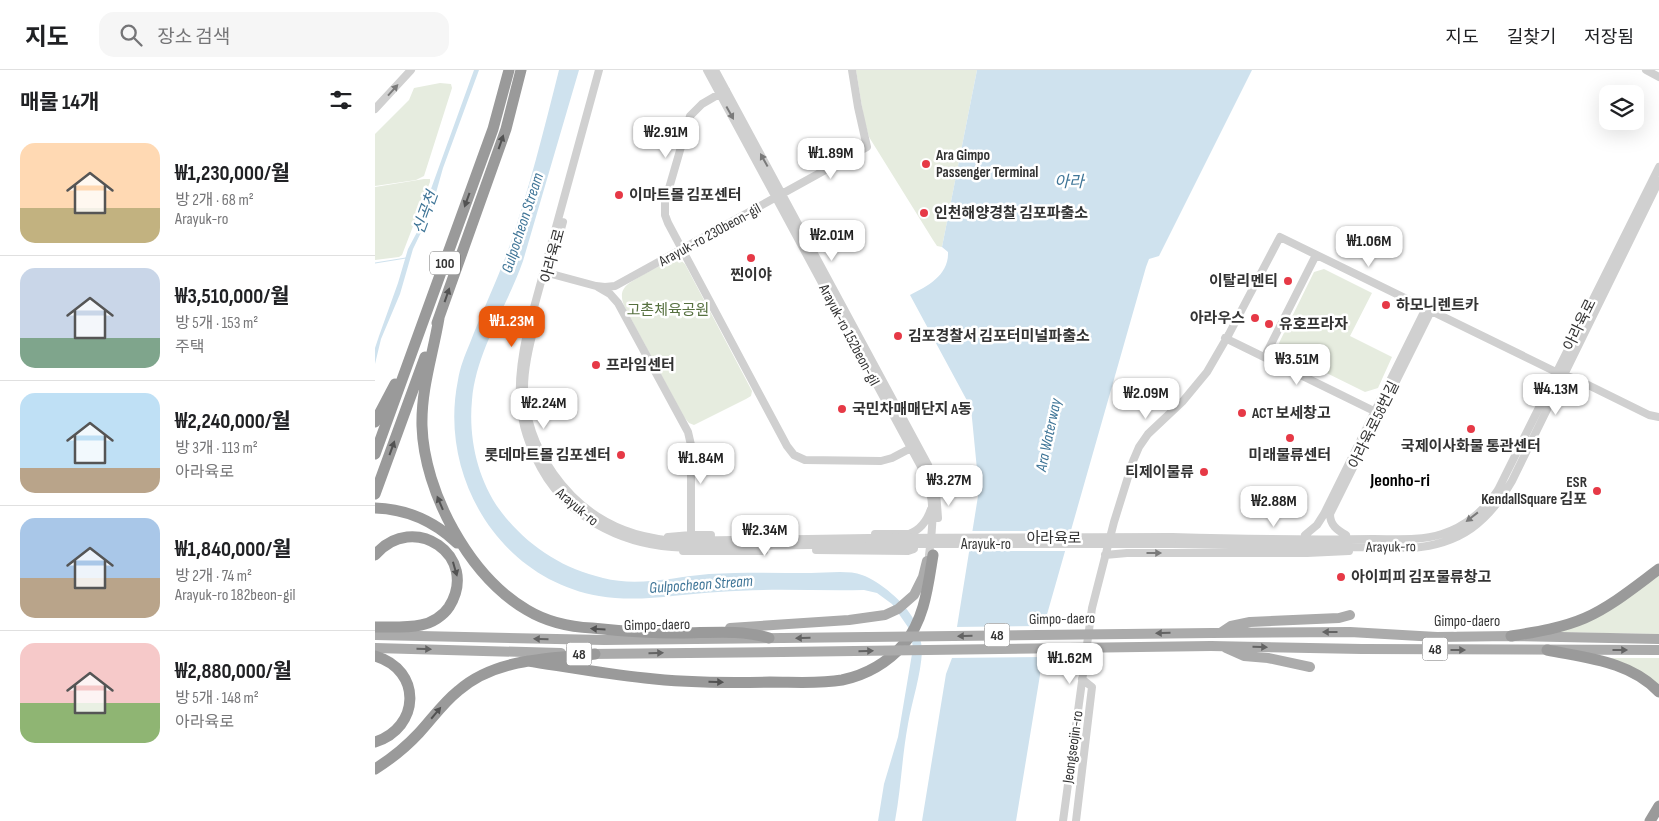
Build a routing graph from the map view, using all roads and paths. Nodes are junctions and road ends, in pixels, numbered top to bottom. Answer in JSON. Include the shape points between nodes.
{"nodes":[{"id":1,"x":411,"y":70,"type":"edge"},
{"id":2,"x":509,"y":70,"type":"edge"},
{"id":3,"x":521,"y":70,"type":"edge"},
{"id":4,"x":599,"y":70,"type":"edge"},
{"id":5,"x":604,"y":70,"type":"edge"},
{"id":6,"x":707,"y":70,"type":"edge"},
{"id":7,"x":715,"y":70,"type":"edge"},
{"id":8,"x":852,"y":70,"type":"edge"},
{"id":9,"x":1646,"y":70,"type":"edge"},
{"id":10,"x":1659,"y":77,"type":"edge"},
{"id":11,"x":723,"y":92,"type":"junction"},
{"id":12,"x":375,"y":109,"type":"edge"},
{"id":13,"x":1659,"y":166,"type":"edge"},
{"id":14,"x":1659,"y":181,"type":"edge"},
{"id":15,"x":778,"y":195,"type":"junction"},
{"id":16,"x":682,"y":247,"type":"junction"},
{"id":17,"x":1316,"y":254,"type":"junction"},
{"id":18,"x":547,"y":271,"type":"junction"},
{"id":19,"x":623,"y":282,"type":"junction"},
{"id":20,"x":596,"y":286,"type":"junction"},
{"id":21,"x":618,"y":302,"type":"junction"},
{"id":22,"x":1428,"y":310,"type":"junction"},
{"id":23,"x":439,"y":318,"type":"junction"},
{"id":24,"x":1227,"y":337,"type":"junction"},
{"id":25,"x":414,"y":347,"type":"junction"},
{"id":26,"x":1267,"y":352,"type":"junction"},
{"id":27,"x":1559,"y":373,"type":"junction"},
{"id":28,"x":1378,"y":411,"type":"junction"},
{"id":29,"x":1659,"y":417,"type":"edge"},
{"id":30,"x":1659,"y":421,"type":"edge"},
{"id":31,"x":375,"y":422,"type":"edge"},
{"id":32,"x":911,"y":448,"type":"junction"},
{"id":33,"x":375,"y":454,"type":"edge"},
{"id":34,"x":375,"y":494,"type":"edge"},
{"id":35,"x":932,"y":502,"type":"junction"},
{"id":36,"x":375,"y":508,"type":"edge"},
{"id":37,"x":1112,"y":533,"type":"junction"},
{"id":38,"x":903,"y":534,"type":"junction"},
{"id":39,"x":1127,"y":534,"type":"junction"},
{"id":40,"x":691,"y":535,"type":"junction"},
{"id":41,"x":1305,"y":535,"type":"junction"},
{"id":42,"x":1346,"y":535,"type":"junction"},
{"id":43,"x":1375,"y":539,"type":"junction"},
{"id":44,"x":1172,"y":541,"type":"junction"},
{"id":45,"x":662,"y":543,"type":"junction"},
{"id":46,"x":1373,"y":548,"type":"junction"},
{"id":47,"x":1127,"y":553,"type":"junction"},
{"id":48,"x":375,"y":555,"type":"edge"},
{"id":49,"x":931,"y":555,"type":"junction"},
{"id":50,"x":1105,"y":555,"type":"junction"},
{"id":51,"x":473,"y":558,"type":"junction"},
{"id":52,"x":1659,"y":569,"type":"edge"},
{"id":53,"x":1350,"y":615,"type":"dead end"},
{"id":54,"x":375,"y":627,"type":"edge"},
{"id":55,"x":676,"y":633,"type":"junction"},
{"id":56,"x":1216,"y":633,"type":"junction"},
{"id":57,"x":375,"y":635,"type":"edge"},
{"id":58,"x":1511,"y":636,"type":"junction"},
{"id":59,"x":769,"y":638,"type":"junction"},
{"id":60,"x":1659,"y":639,"type":"edge"},
{"id":61,"x":604,"y":640,"type":"junction"},
{"id":62,"x":1223,"y":646,"type":"junction"},
{"id":63,"x":375,"y":648,"type":"edge"},
{"id":64,"x":1547,"y":650,"type":"junction"},
{"id":65,"x":1659,"y":650,"type":"edge"},
{"id":66,"x":595,"y":654,"type":"junction"},
{"id":67,"x":375,"y":656,"type":"edge"},
{"id":68,"x":528,"y":662,"type":"junction"},
{"id":69,"x":1309,"y":667,"type":"dead end"},
{"id":70,"x":1082,"y":679,"type":"junction"},
{"id":71,"x":1659,"y":692,"type":"edge"},
{"id":72,"x":418,"y":734,"type":"junction"},
{"id":73,"x":375,"y":742,"type":"edge"},
{"id":74,"x":375,"y":760,"type":"edge"},
{"id":75,"x":375,"y":769,"type":"edge"},
{"id":76,"x":1659,"y":806,"type":"edge"},
{"id":77,"x":1659,"y":812,"type":"edge"},
{"id":78,"x":1063,"y":821,"type":"edge"},
{"id":79,"x":1076,"y":821,"type":"edge"},
{"id":80,"x":1651,"y":821,"type":"edge"}],
"edges":[{"from":12,"to":1,"type":"street","one_way":true},
{"from":2,"to":25,"type":"highway","number":"100","one_way":true,"via":[[493,129]]},
{"from":23,"to":3,"type":"highway","number":"100","one_way":true,"via":[[506,128]]},
{"from":4,"to":18,"type":"street","name":"Arayuk-ro"},
{"from":5,"to":18,"type":"street","name":"아라육로"},
{"from":6,"to":11,"type":"street","name":"Arayuk-ro 152beon-gil"},
{"from":7,"to":11,"type":"street","name":"Arayuk-ro 152beon-gil"},
{"from":8,"to":15,"type":"street","via":[[867,147]]},
{"from":9,"to":10,"type":"street"},
{"from":11,"to":15,"type":"street","name":"Arayuk-ro 152beon-gil"},
{"from":11,"to":16,"type":"street","via":[[690,116],[665,202],[666,219]]},
{"from":13,"to":27,"type":"street","name":"아라육로"},
{"from":14,"to":27,"type":"street","name":"Arayuk-ro"},
{"from":15,"to":16,"type":"street"},
{"from":15,"to":32,"type":"street","name":"Arayuk-ro 152beon-gil"},
{"from":15,"to":49,"type":"street","name":"Arayuk-ro 152beon-gil","via":[[933,475],[938,508]]},
{"from":16,"to":18,"type":"street","via":[[608,282]]},
{"from":16,"to":19,"type":"street","name":"Arayuk-ro 230beon-gil"},
{"from":16,"to":32,"type":"street","via":[[794,455],[805,460],[881,461]]},
{"from":17,"to":22,"type":"street"},
{"from":17,"to":24,"type":"street","via":[[1280,237]]},
{"from":17,"to":26,"type":"street"},
{"from":18,"to":20,"type":"street","name":"Arayuk-ro 230beon-gil"},
{"from":18,"to":45,"type":"street","name":"Arayuk-ro","via":[[524,347],[519,380],[520,412],[530,446],[549,481],[585,517],[629,540]]},
{"from":19,"to":20,"type":"street","name":"Arayuk-ro 230beon-gil","via":[[610,287]]},
{"from":19,"to":21,"type":"street"},
{"from":20,"to":21,"type":"street"},
{"from":21,"to":40,"type":"street","via":[[689,436]]},
{"from":22,"to":27,"type":"street"},
{"from":22,"to":28,"type":"street","name":"아라육로58번길"},
{"from":34,"to":23,"type":"highway","number":"100","one_way":true},
{"from":51,"to":23,"type":"highway","one_way":true,"via":[[441,507],[427,467],[424,446],[425,389]]},
{"from":24,"to":26,"type":"street"},
{"from":24,"to":28,"type":"street"},
{"from":24,"to":37,"type":"street","via":[[1198,384],[1139,447]]},
{"from":25,"to":31,"type":"highway"},
{"from":25,"to":33,"type":"highway","number":"100"},
{"from":26,"to":28,"type":"street"},
{"from":27,"to":29,"type":"street"},
{"from":27,"to":30,"type":"street","via":[[1630,410]]},
{"from":27,"to":43,"type":"street","name":"아라육로","one_way":true,"via":[[1498,490],[1481,510],[1452,530],[1428,538]]},
{"from":27,"to":46,"type":"street","name":"Arayuk-ro","via":[[1512,481],[1498,504],[1482,521],[1437,544]]},
{"from":28,"to":41,"type":"street","via":[[1320,521]]},
{"from":28,"to":42,"type":"street","name":"아라육로58번길","via":[[1330,514],[1333,526]]},
{"from":32,"to":35,"type":"street","name":"Arayuk-ro 152beon-gil","via":[[926,477]]},
{"from":35,"to":38,"type":"street","via":[[922,526]]},
{"from":35,"to":49,"type":"street","name":"Arayuk-ro 152beon-gil"},
{"from":36,"to":51,"type":"highway","via":[[397,510],[426,520],[441,528]]},
{"from":37,"to":39,"type":"street"},
{"from":37,"to":50,"type":"street","name":"Jeongseojin-ro"},
{"from":38,"to":40,"type":"street"},
{"from":38,"to":45,"type":"street","via":[[914,539],[915,545],[908,552],[698,552],[672,551]]},
{"from":39,"to":41,"type":"street"},
{"from":39,"to":47,"type":"street","via":[[1124,547]]},
{"from":40,"to":45,"type":"street","via":[[674,536]]},
{"from":41,"to":42,"type":"street"},
{"from":42,"to":43,"type":"street"},
{"from":43,"to":44,"type":"street","name":"아라육로"},
{"from":44,"to":45,"type":"street","name":"Arayuk-ro","bridge":true},
{"from":44,"to":46,"type":"street","name":"Arayuk-ro"},
{"from":47,"to":46,"type":"street","one_way":true,"via":[[1339,553]]},
{"from":47,"to":50,"type":"street"},
{"from":48,"to":54,"type":"highway","one_way":true,"via":[[397,538],[419,537],[433,541],[445,550],[457,574],[452,602],[432,621],[422,625]]},
{"from":49,"to":55,"type":"main road","via":[[920,584],[908,601],[885,615]]},
{"from":68,"to":49,"type":"highway","one_way":true,"via":[[644,678],[713,683],[850,678],[889,658],[910,635],[920,616]]},
{"from":50,"to":70,"type":"street","name":"Jeongseojin-ro","via":[[1092,608]]},
{"from":55,"to":51,"type":"highway","one_way":true,"via":[[592,628],[543,618],[508,597]]},
{"from":52,"to":58,"type":"highway","via":[[1586,618],[1552,629]]},
{"from":53,"to":56,"type":"main road","via":[[1250,622]]},
{"from":55,"to":59,"type":"highway","via":[[751,633]]},
{"from":55,"to":61,"type":"main road"},
{"from":58,"to":56,"type":"main road","name":"Gimpo-daero","number":"48","one_way":true},
{"from":56,"to":59,"type":"main road","name":"Gimpo-daero","number":"48","one_way":true,"bridge":true},
{"from":61,"to":57,"type":"main road","name":"Gimpo-daero","number":"48","one_way":true},
{"from":58,"to":60,"type":"main road","name":"Gimpo-daero","number":"48"},
{"from":59,"to":61,"type":"main road","name":"Gimpo-daero","number":"48"},
{"from":62,"to":64,"type":"main road","name":"Gimpo-daero","number":"48","one_way":true},
{"from":66,"to":62,"type":"main road","name":"Gimpo-daero","number":"48","one_way":true,"bridge":true},
{"from":62,"to":69,"type":"main road","via":[[1244,656]]},
{"from":63,"to":66,"type":"main road","name":"Gimpo-daero","number":"48","one_way":true},
{"from":64,"to":65,"type":"main road","name":"Gimpo-daero","number":"48","one_way":true},
{"from":64,"to":71,"type":"highway","via":[[1621,667]]},
{"from":66,"to":68,"type":"highway"},
{"from":67,"to":73,"type":"highway","via":[[401,672],[408,684],[410,698],[403,721],[388,736]]},
{"from":72,"to":68,"type":"highway","one_way":true,"via":[[468,683],[504,666]]},
{"from":70,"to":78,"type":"street","name":"Jeongseojin-ro"},
{"from":70,"to":79,"type":"street","via":[[1092,687]]},
{"from":72,"to":74,"type":"highway"},
{"from":72,"to":75,"type":"highway","via":[[394,757]]},
{"from":76,"to":80,"type":"highway"},
{"from":77,"to":80,"type":"highway"}]}
